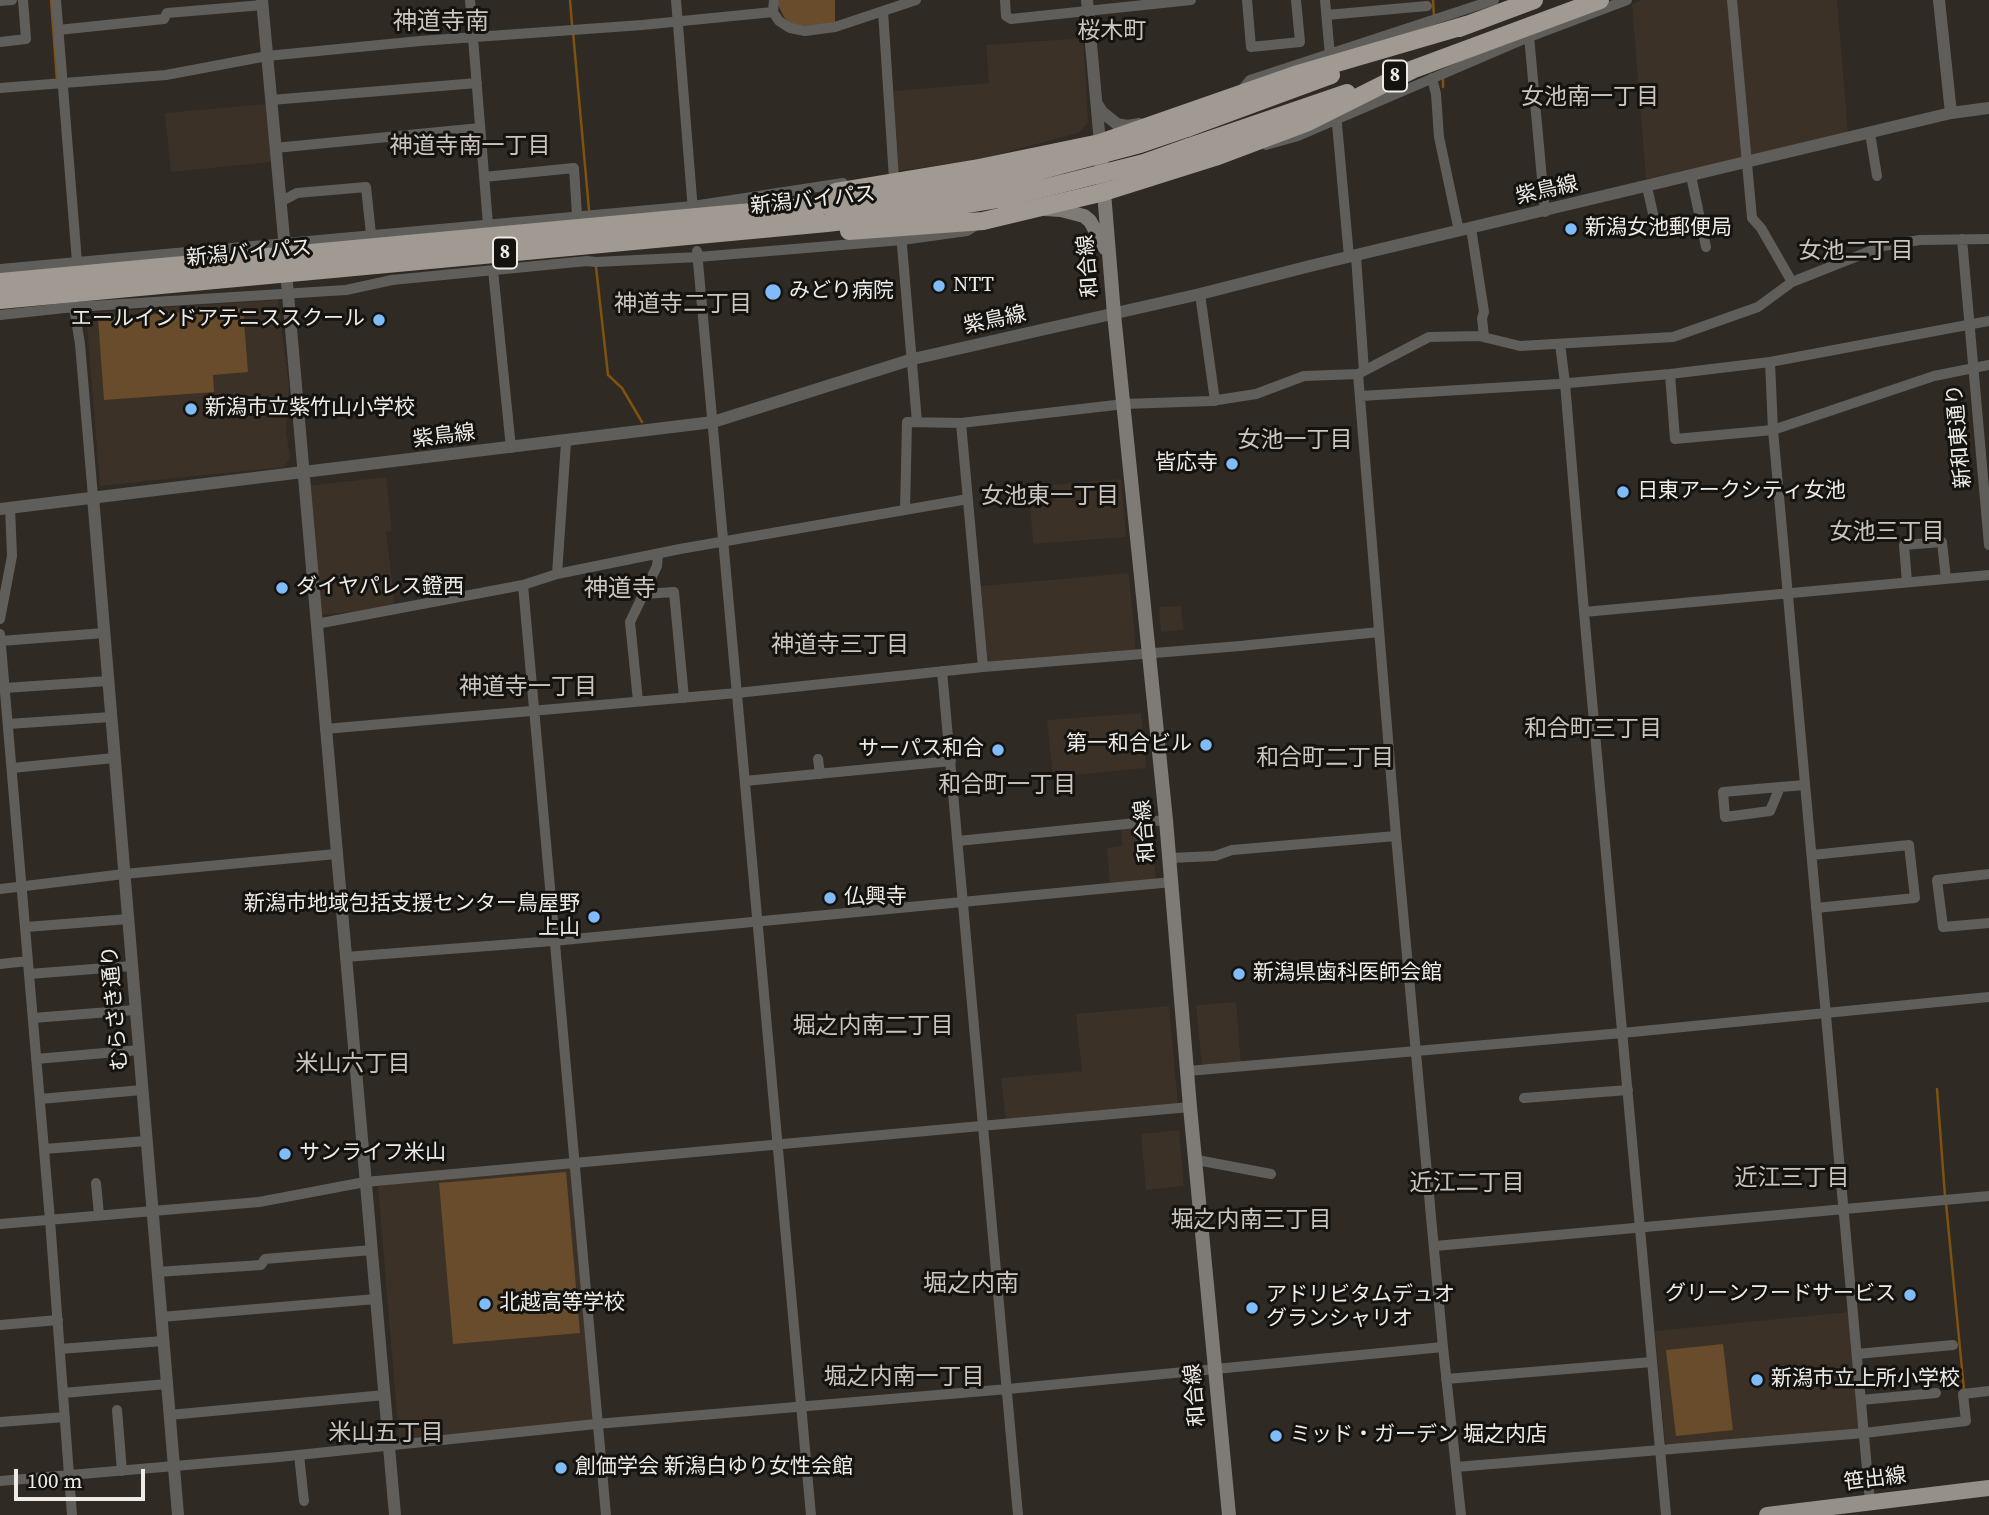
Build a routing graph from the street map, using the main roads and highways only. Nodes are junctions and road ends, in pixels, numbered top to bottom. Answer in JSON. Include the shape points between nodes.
{"nodes":[{"id":1,"x":1534,"y":0,"type":"edge"},
{"id":2,"x":1600,"y":0,"type":"edge"},
{"id":3,"x":1470,"y":24,"type":"junction"},
{"id":4,"x":1412,"y":70,"type":"junction"},
{"id":5,"x":1100,"y":143,"type":"junction"},
{"id":6,"x":1191,"y":156,"type":"junction"},
{"id":7,"x":1027,"y":158,"type":"junction"},
{"id":8,"x":1104,"y":192,"type":"junction"},
{"id":9,"x":1013,"y":205,"type":"junction"},
{"id":10,"x":729,"y":214,"type":"junction"},
{"id":11,"x":644,"y":240,"type":"junction"},
{"id":12,"x":1109,"y":255,"type":"junction"},
{"id":13,"x":0,"y":282,"type":"edge"},
{"id":14,"x":0,"y":300,"type":"edge"},
{"id":15,"x":1989,"y":1488,"type":"edge"},
{"id":16,"x":1819,"y":1512,"type":"edge"},
{"id":17,"x":1229,"y":1515,"type":"edge"},
{"id":18,"x":1767,"y":1515,"type":"edge"}],
"edges":[{"from":1,"to":3,"type":"highway","name":"新潟バイパス","number":"8"},
{"from":2,"to":4,"type":"highway","name":"新潟バイパス","number":"8"},
{"from":3,"to":5,"type":"highway","via":[[1240,93]]},
{"from":3,"to":10,"type":"highway","name":"新潟バイパス","number":"8","bridge":true,"via":[[1140,144],[1007,179],[917,194]]},
{"from":4,"to":6,"type":"highway","name":"新潟バイパス","number":"8"},
{"from":4,"to":6,"type":"highway","via":[[1308,122],[1246,146]]},
{"from":5,"to":6,"type":"highway","via":[[1106,162],[1119,171],[1145,172]]},
{"from":5,"to":7,"type":"highway"},
{"from":5,"to":8,"type":"main road","name":"和合線"},
{"from":6,"to":8,"type":"highway"},
{"from":6,"to":9,"type":"highway","name":"新潟バイパス","number":"8","bridge":true,"via":[[1144,163]]},
{"from":7,"to":8,"type":"highway","via":[[1058,161],[1078,169],[1096,180]]},
{"from":7,"to":10,"type":"highway"},
{"from":8,"to":9,"type":"highway"},
{"from":8,"to":12,"type":"main road","name":"和合線"},
{"from":9,"to":11,"type":"highway","name":"新潟バイパス","number":"8"},
{"from":9,"to":11,"type":"highway","via":[[983,221]]},
{"from":9,"to":12,"type":"main road","via":[[1084,216]]},
{"from":10,"to":13,"type":"highway","name":"新潟バイパス","number":"8"},
{"from":11,"to":14,"type":"highway","name":"新潟バイパス","number":"8"},
{"from":12,"to":17,"type":"main road","name":"和合線","via":[[1170,858]]},
{"from":15,"to":16,"type":"main road","name":"笹出線"},
{"from":16,"to":18,"type":"main road","name":"笹出線"}]}
